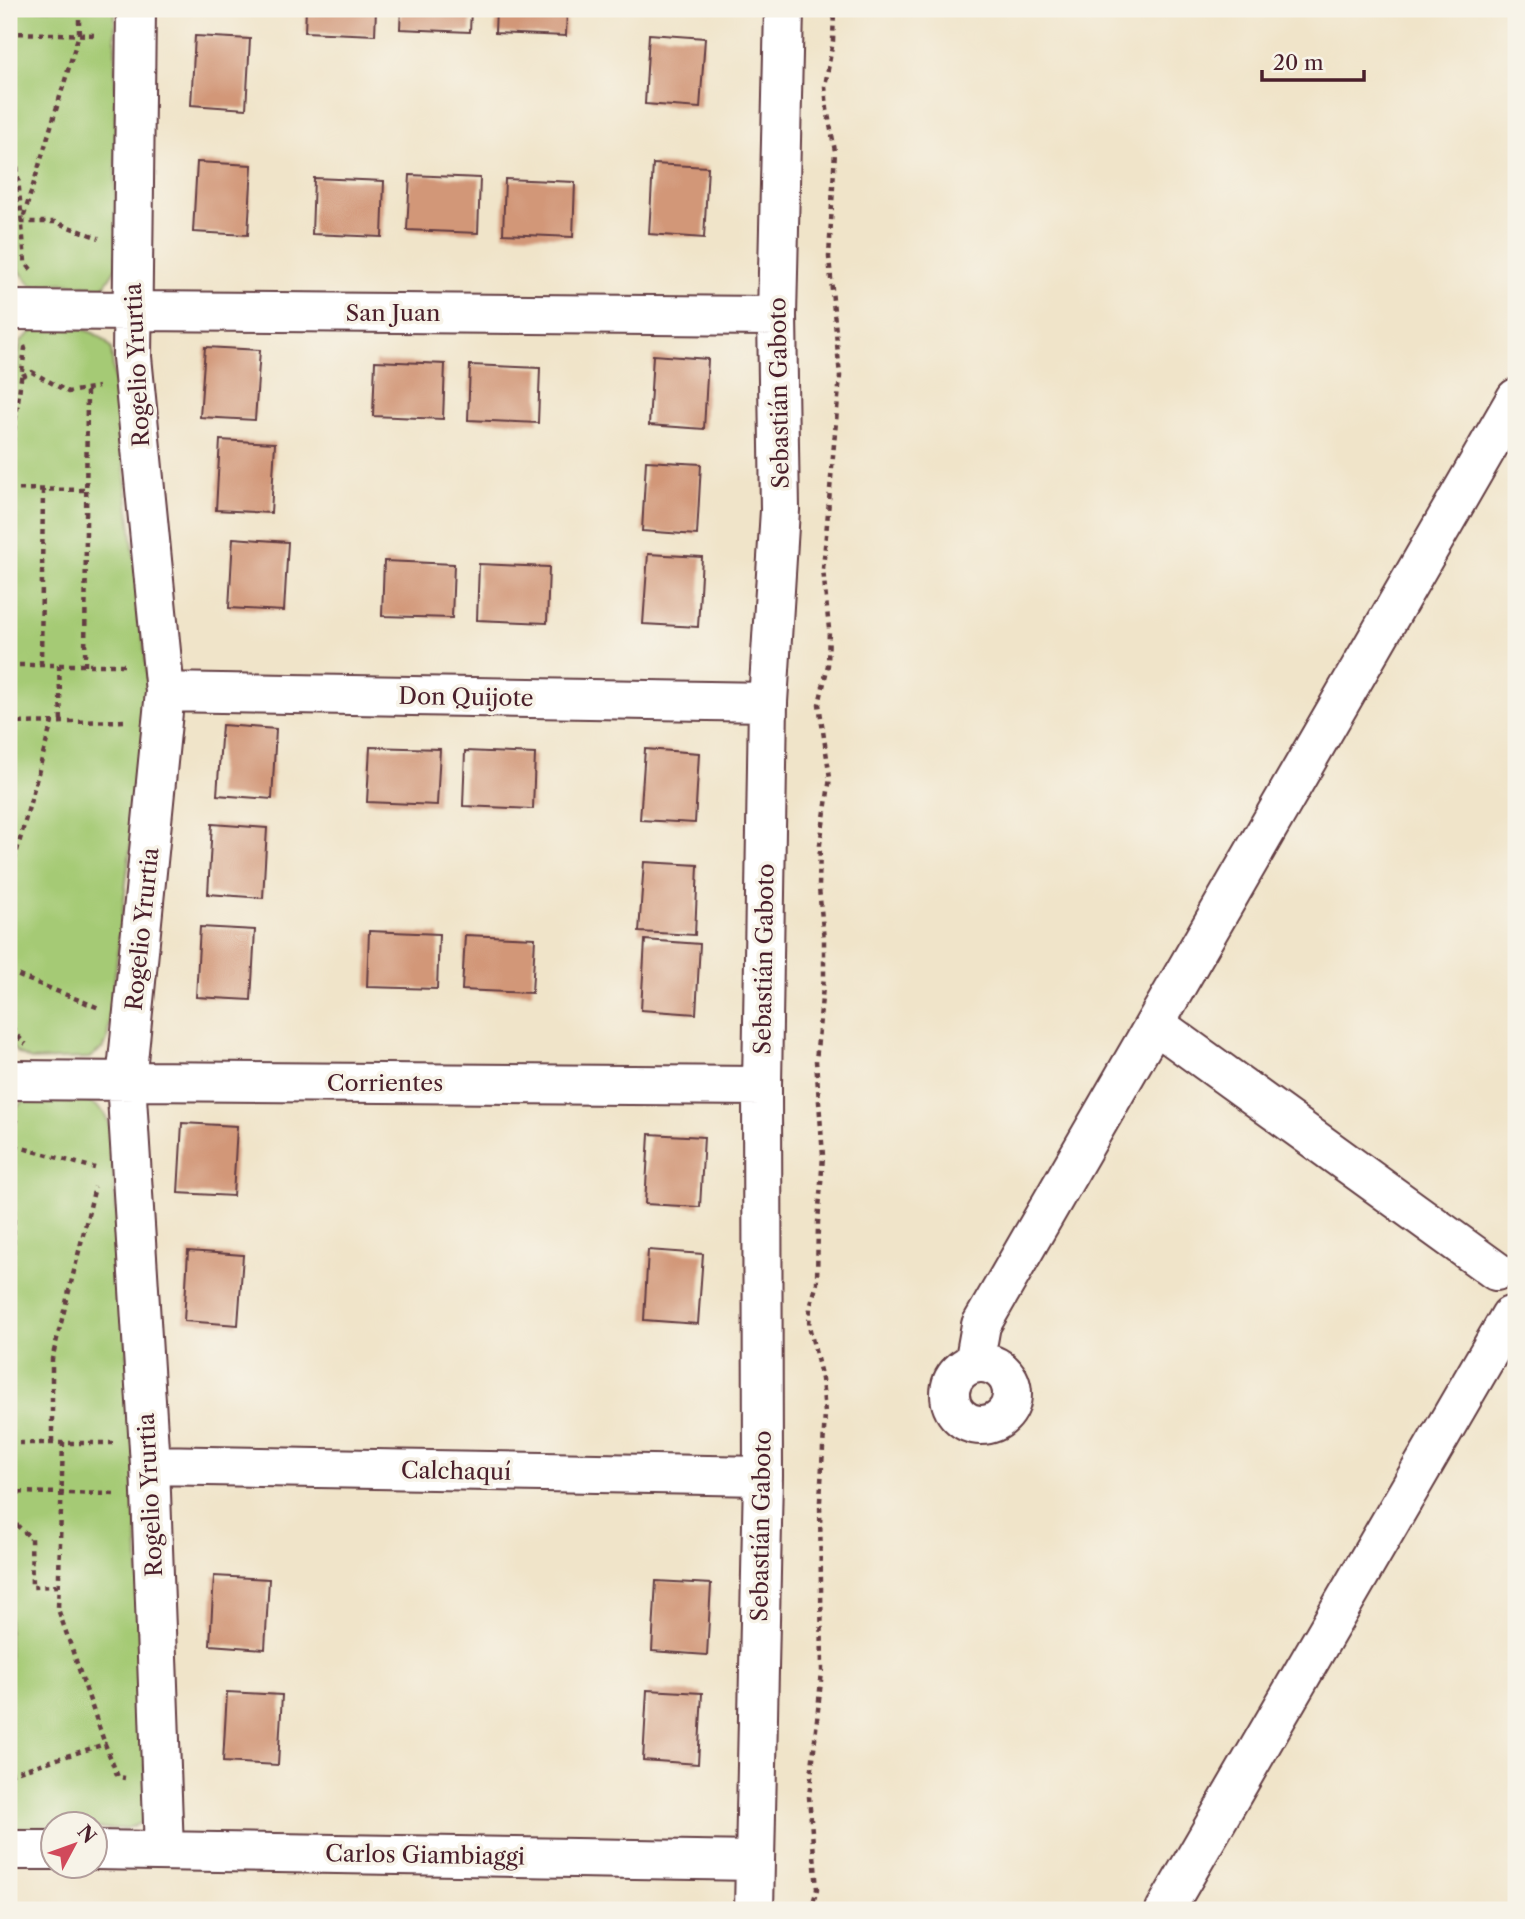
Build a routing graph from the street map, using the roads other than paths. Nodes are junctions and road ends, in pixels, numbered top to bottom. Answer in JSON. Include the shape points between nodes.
{"nodes":[{"id":1,"x":784,"y":9,"type":"edge"},
{"id":2,"x":123,"y":22,"type":"edge"},
{"id":3,"x":9,"y":310,"type":"edge"},
{"id":4,"x":131,"y":311,"type":"junction"},
{"id":5,"x":777,"y":316,"type":"junction"},
{"id":6,"x":1516,"y":398,"type":"edge"},
{"id":7,"x":164,"y":692,"type":"junction"},
{"id":8,"x":768,"y":702,"type":"junction"},
{"id":9,"x":1156,"y":1024,"type":"junction"},
{"id":10,"x":126,"y":1081,"type":"junction"},
{"id":11,"x":762,"y":1086,"type":"junction"},
{"id":12,"x":16,"y":1096,"type":"edge"},
{"id":13,"x":1506,"y":1264,"type":"edge"},
{"id":14,"x":1513,"y":1317,"type":"edge"},
{"id":15,"x":974,"y":1364,"type":"dead end"},
{"id":16,"x":137,"y":1454,"type":"junction"},
{"id":17,"x":762,"y":1476,"type":"junction"},
{"id":18,"x":9,"y":1850,"type":"edge"},
{"id":19,"x":38,"y":1850,"type":"edge"},
{"id":20,"x":108,"y":1850,"type":"edge"},
{"id":21,"x":164,"y":1850,"type":"junction"},
{"id":22,"x":755,"y":1861,"type":"junction"},
{"id":23,"x":754,"y":1910,"type":"edge"},
{"id":24,"x":1165,"y":1910,"type":"edge"}],
"edges":[{"from":1,"to":5,"type":"street","name":"Sebastián Gaboto"},
{"from":2,"to":4,"type":"street","name":"Rogelio Yrurtia"},
{"from":3,"to":4,"type":"street","name":"San Juan"},
{"from":4,"to":5,"type":"street","name":"San Juan"},
{"from":4,"to":7,"type":"street","name":"Rogelio Yrurtia"},
{"from":5,"to":8,"type":"street","name":"Sebastián Gaboto","via":[[780,510]]},
{"from":6,"to":9,"type":"street"},
{"from":7,"to":8,"type":"street","name":"Don Quijote"},
{"from":7,"to":10,"type":"street","name":"Rogelio Yrurtia"},
{"from":8,"to":11,"type":"street","name":"Sebastián Gaboto"},
{"from":9,"to":13,"type":"street"},
{"from":9,"to":15,"type":"street","via":[[981,1325]]},
{"from":10,"to":11,"type":"street","name":"Corrientes"},
{"from":10,"to":12,"type":"street","name":"Corrientes"},
{"from":10,"to":16,"type":"street","name":"Rogelio Yrurtia"},
{"from":11,"to":17,"type":"street","name":"Sebastián Gaboto"},
{"from":13,"to":14,"type":"street","via":[[1491,1291],[1500,1310]]},
{"from":14,"to":24,"type":"street"},
{"from":16,"to":17,"type":"street","name":"Calchaquí"},
{"from":16,"to":21,"type":"street","name":"Rogelio Yrurtia"},
{"from":17,"to":22,"type":"street","name":"Sebastián Gaboto"},
{"from":18,"to":19,"type":"street"},
{"from":20,"to":21,"type":"street","name":"Carlos Giambiaggi"},
{"from":21,"to":22,"type":"street","name":"Carlos Giambiaggi"},
{"from":22,"to":23,"type":"street","name":"Sebastián Gaboto"}]}
